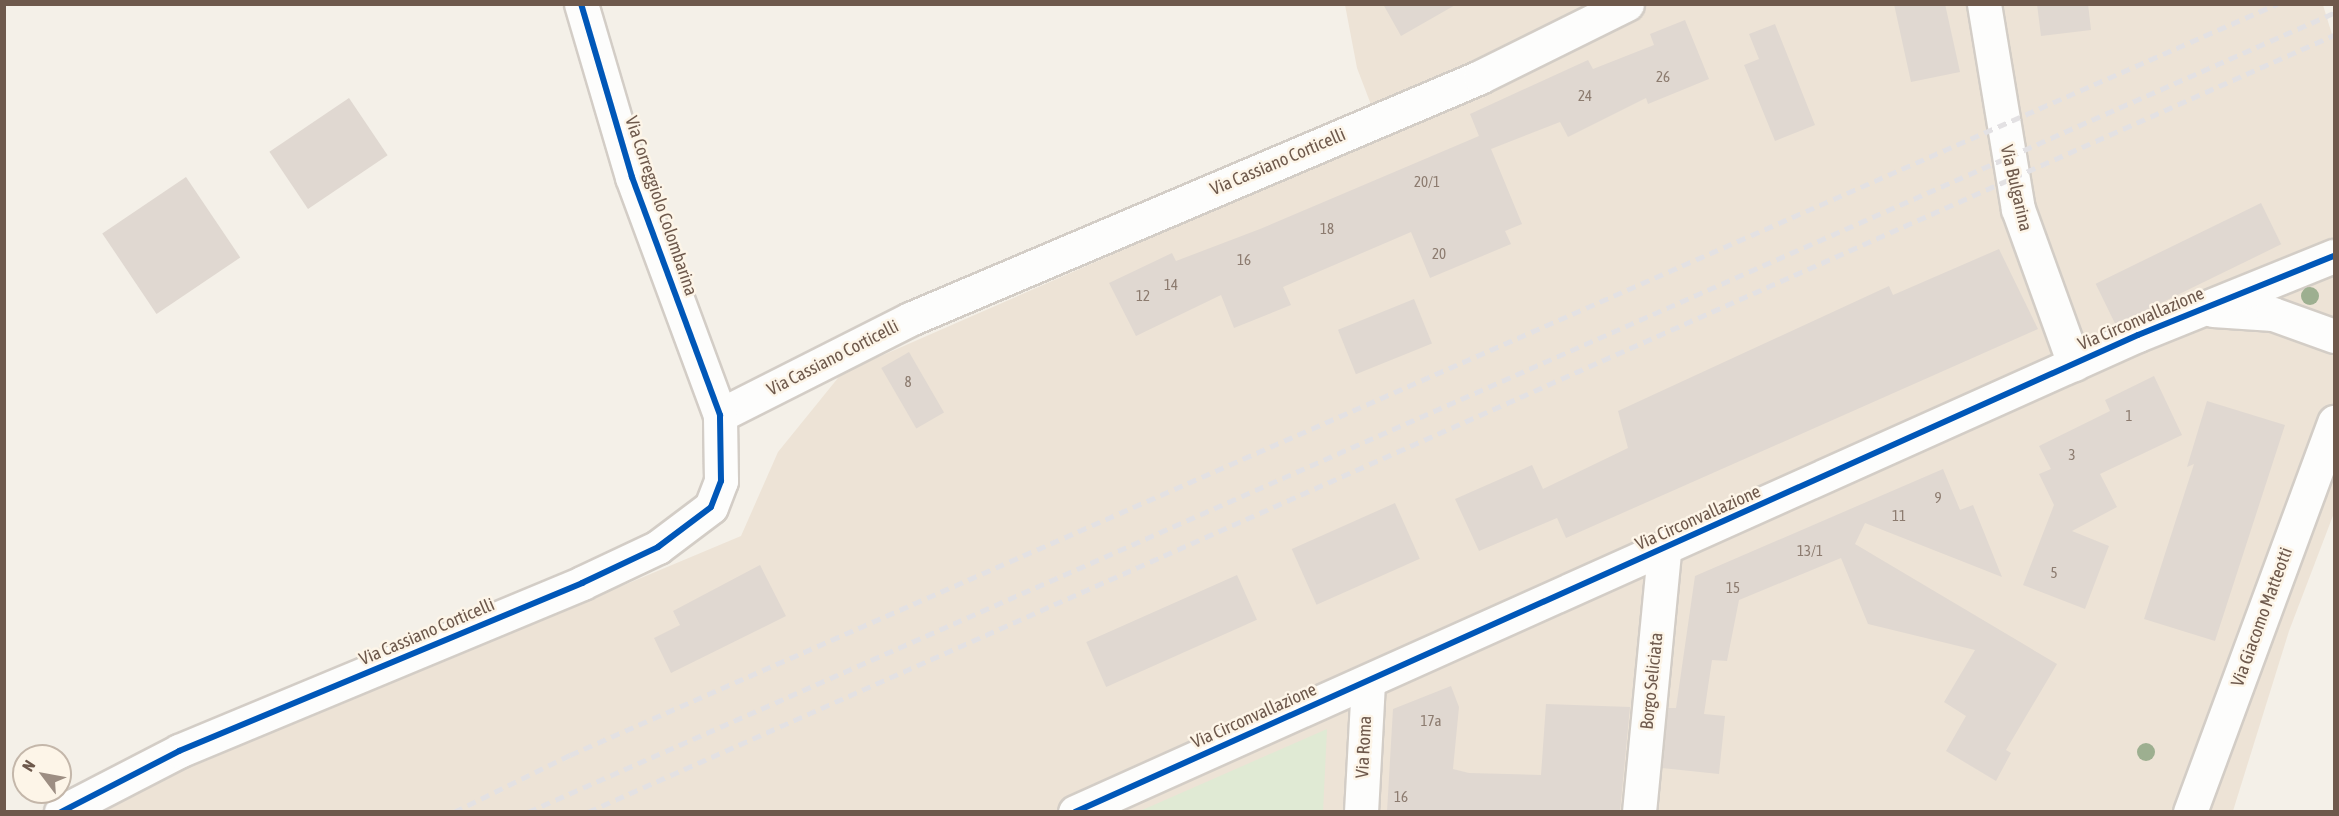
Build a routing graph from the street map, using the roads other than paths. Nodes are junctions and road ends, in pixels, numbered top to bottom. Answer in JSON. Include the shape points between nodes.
{"nodes":[{"id":1,"x":581,"y":4,"type":"edge"},
{"id":2,"x":1627,"y":4,"type":"edge"},
{"id":3,"x":1984,"y":4,"type":"edge"},
{"id":4,"x":2334,"y":256,"type":"edge"},
{"id":5,"x":2138,"y":335,"type":"junction"},
{"id":6,"x":2334,"y":336,"type":"edge"},
{"id":7,"x":2074,"y":364,"type":"junction"},
{"id":8,"x":720,"y":415,"type":"junction"},
{"id":9,"x":2334,"y":422,"type":"edge"},
{"id":10,"x":1664,"y":550,"type":"junction"},
{"id":11,"x":1368,"y":682,"type":"junction"},
{"id":12,"x":61,"y":812,"type":"edge"},
{"id":13,"x":1075,"y":812,"type":"edge"},
{"id":14,"x":1361,"y":812,"type":"edge"},
{"id":15,"x":1639,"y":812,"type":"edge"},
{"id":16,"x":2190,"y":812,"type":"edge"}],
"edges":[{"from":1,"to":8,"type":"street","name":"Via Correggiolo Colombarina","via":[[632,177]]},
{"from":2,"to":8,"type":"street","name":"Via Cassiano Corticelli","via":[[1480,77],[910,319]]},
{"from":3,"to":7,"type":"street","name":"Via Bulgarina","via":[[2018,209]]},
{"from":4,"to":5,"type":"street","name":"Via Circonvallazione"},
{"from":5,"to":6,"type":"street","name":"Via Circonvallazione","via":[[2212,310],[2242,309],[2297,320]]},
{"from":5,"to":7,"type":"street","name":"Via Circonvallazione"},
{"from":7,"to":10,"type":"street","name":"Via Circonvallazione"},
{"from":8,"to":12,"type":"street","name":"Via Cassiano Corticelli","via":[[719,493],[703,518],[658,547],[179,751]]},
{"from":9,"to":16,"type":"street","name":"Via Giacomo Matteotti"},
{"from":10,"to":11,"type":"street","name":"Via Circonvallazione"},
{"from":10,"to":15,"type":"street","name":"Borgo Seliciata"},
{"from":11,"to":13,"type":"street","name":"Via Circonvallazione"},
{"from":11,"to":14,"type":"street","name":"Via Roma"}]}
